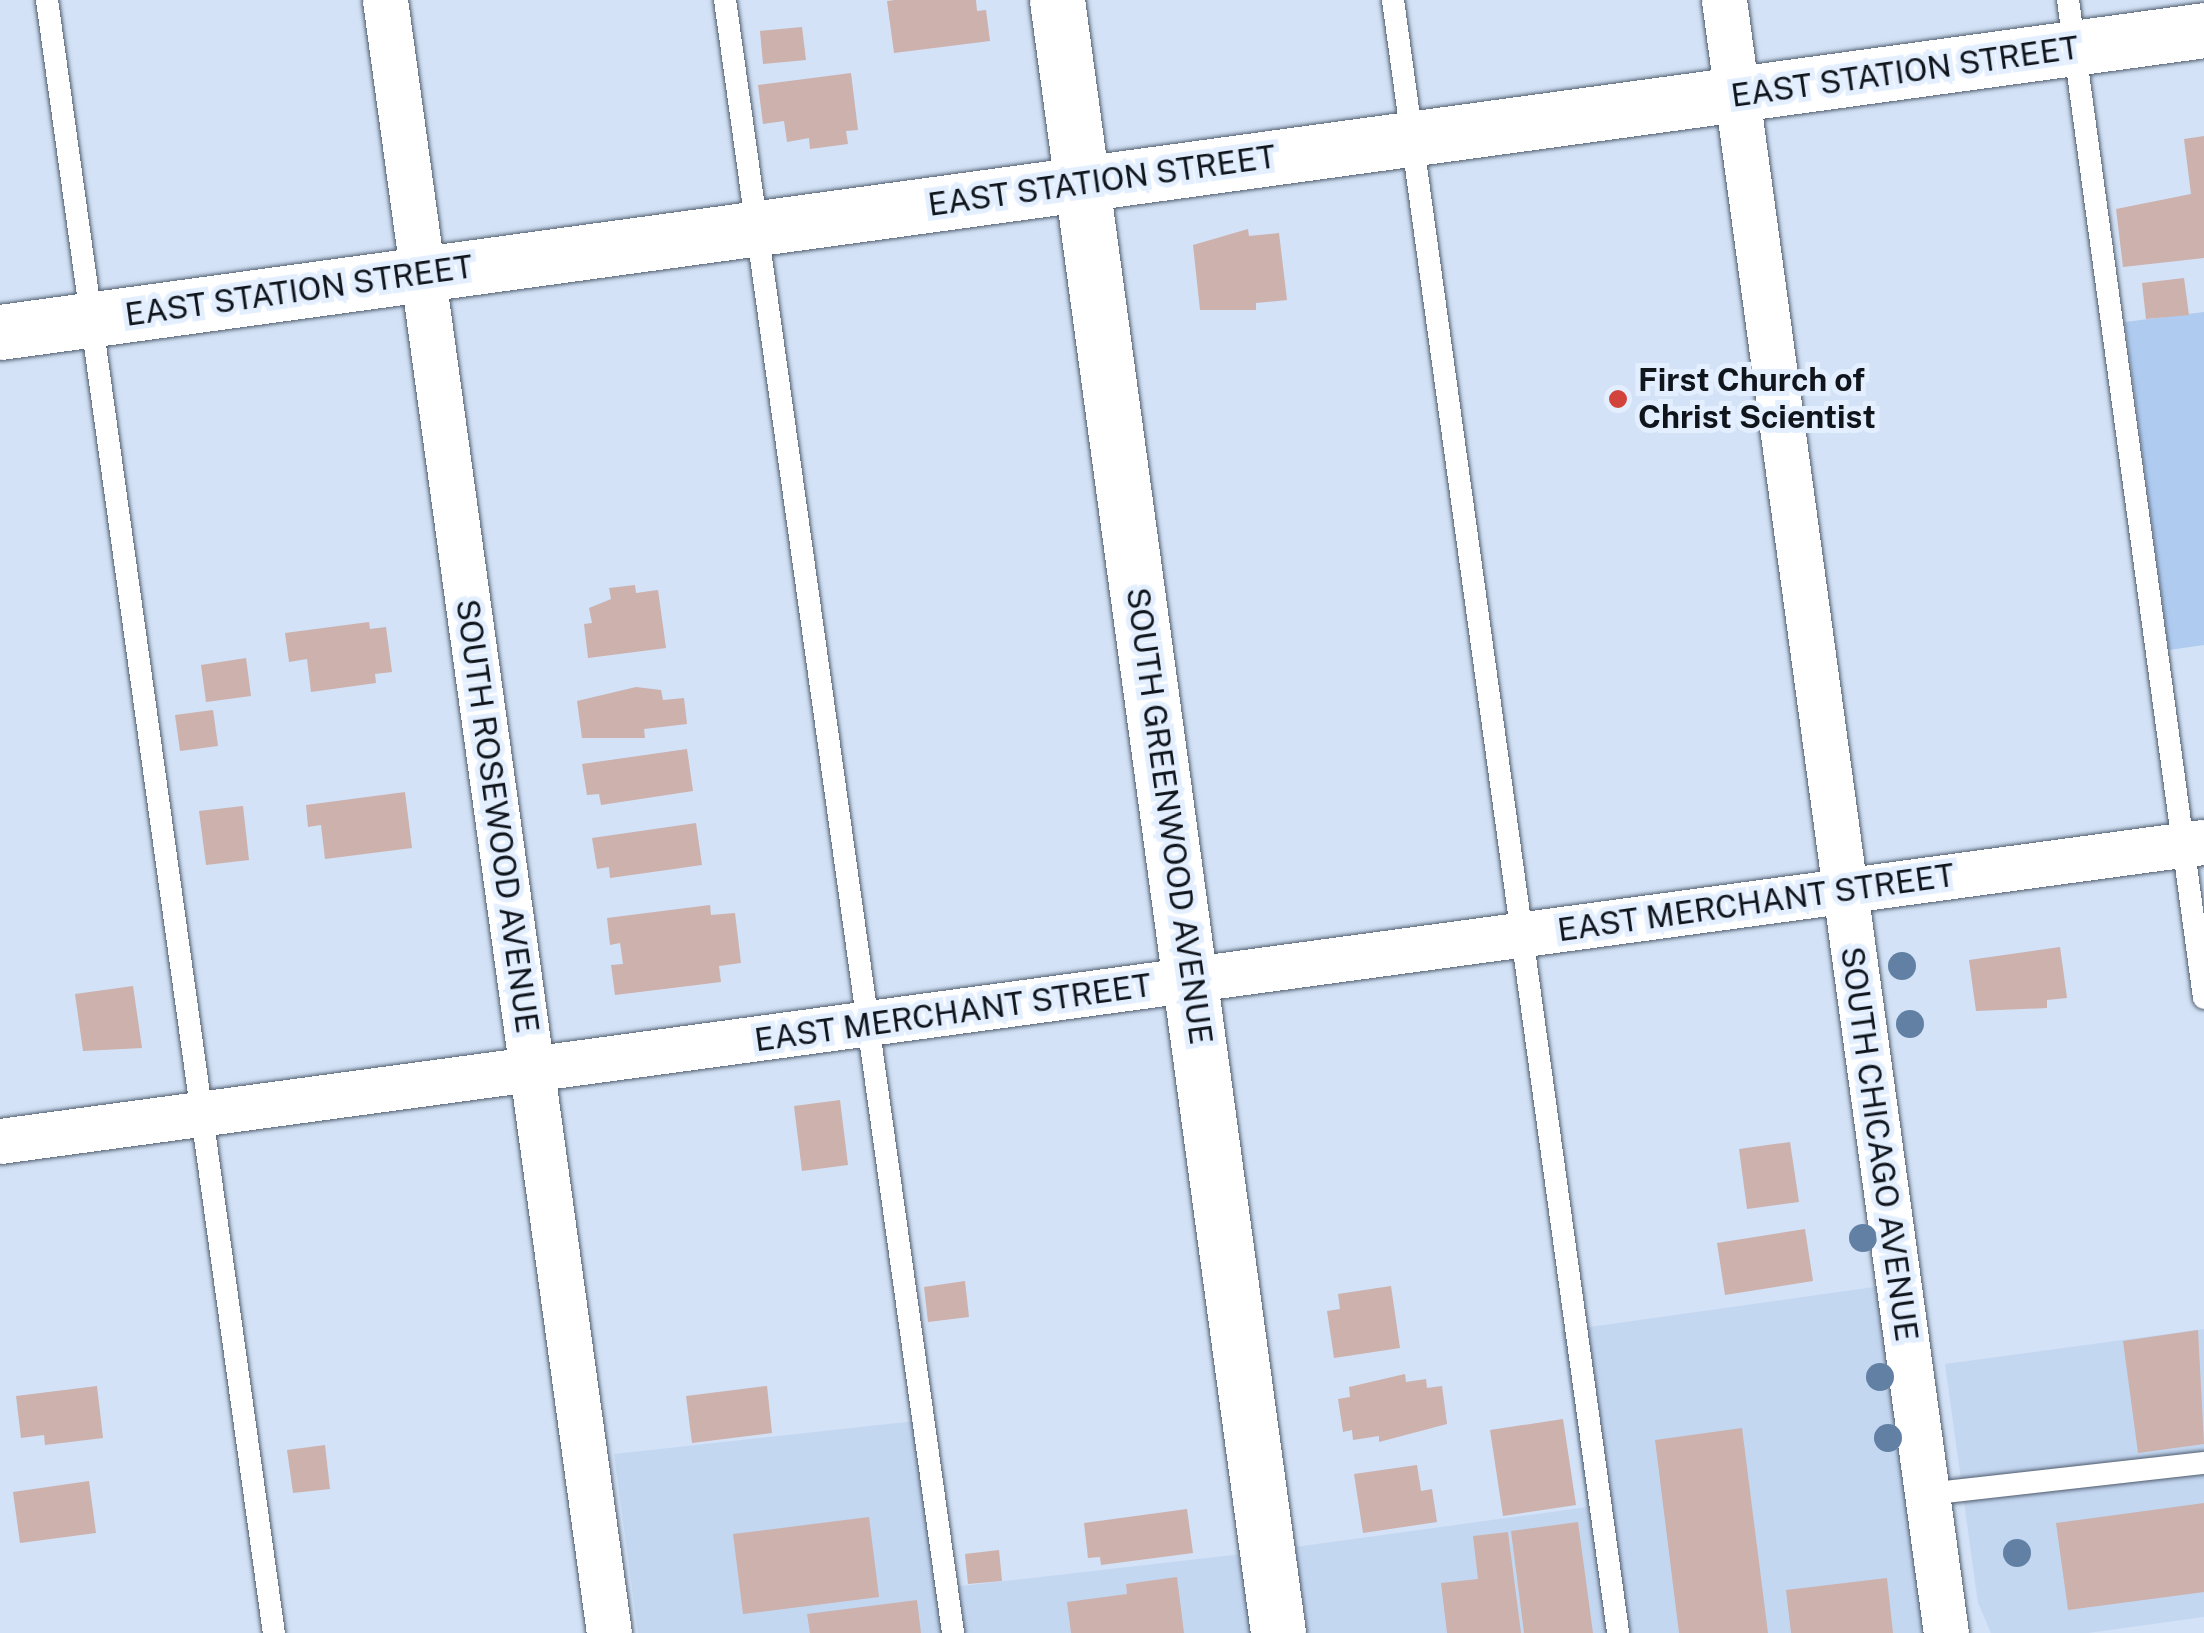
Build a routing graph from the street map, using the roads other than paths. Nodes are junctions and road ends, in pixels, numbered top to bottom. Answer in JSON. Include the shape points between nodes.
{"nodes":[{"id":1,"x":47,"y":0,"type":"edge"},
{"id":2,"x":384,"y":0,"type":"edge"},
{"id":3,"x":726,"y":0,"type":"edge"},
{"id":4,"x":1057,"y":0,"type":"edge"},
{"id":5,"x":1393,"y":0,"type":"edge"},
{"id":6,"x":1724,"y":0,"type":"edge"},
{"id":7,"x":2071,"y":24,"type":"edge"},
{"id":8,"x":2204,"y":30,"type":"edge"},
{"id":9,"x":1737,"y":94,"type":"junction"},
{"id":10,"x":1412,"y":139,"type":"junction"},
{"id":11,"x":1082,"y":184,"type":"junction"},
{"id":12,"x":758,"y":228,"type":"junction"},
{"id":13,"x":422,"y":274,"type":"junction"},
{"id":14,"x":90,"y":320,"type":"junction"},
{"id":15,"x":0,"y":332,"type":"edge"},
{"id":16,"x":2194,"y":844,"type":"edge"},
{"id":17,"x":1845,"y":891,"type":"junction"},
{"id":18,"x":1522,"y":935,"type":"junction"},
{"id":19,"x":1192,"y":981,"type":"junction"},
{"id":20,"x":2204,"y":998,"type":"edge"},
{"id":21,"x":868,"y":1024,"type":"junction"},
{"id":22,"x":532,"y":1069,"type":"junction"},
{"id":23,"x":201,"y":1114,"type":"junction"},
{"id":24,"x":0,"y":1141,"type":"edge"},
{"id":25,"x":2204,"y":1464,"type":"edge"},
{"id":26,"x":1928,"y":1494,"type":"junction"},
{"id":27,"x":274,"y":1633,"type":"edge"},
{"id":28,"x":609,"y":1633,"type":"edge"},
{"id":29,"x":953,"y":1633,"type":"edge"},
{"id":30,"x":1278,"y":1633,"type":"edge"},
{"id":31,"x":1618,"y":1633,"type":"edge"},
{"id":32,"x":1946,"y":1633,"type":"edge"}],
"edges":[{"from":1,"to":14,"type":"lane"},
{"from":2,"to":13,"type":"street","name":"SOUTH ROSEWOOD AVENUE"},
{"from":3,"to":12,"type":"lane"},
{"from":4,"to":11,"type":"main road","name":"SOUTH GREENWOOD AVENUE"},
{"from":5,"to":10,"type":"lane"},
{"from":6,"to":9,"type":"street","name":"SOUTH CHICAGO AVENUE"},
{"from":7,"to":8,"type":"main road","name":"EAST STATION STREET"},
{"from":7,"to":9,"type":"main road","name":"EAST STATION STREET"},
{"from":7,"to":16,"type":"lane"},
{"from":9,"to":10,"type":"main road","name":"EAST STATION STREET"},
{"from":9,"to":17,"type":"street","name":"SOUTH CHICAGO AVENUE"},
{"from":10,"to":11,"type":"main road","name":"EAST STATION STREET"},
{"from":10,"to":18,"type":"lane"},
{"from":11,"to":12,"type":"main road","name":"EAST STATION STREET"},
{"from":11,"to":19,"type":"main road","name":"SOUTH GREENWOOD AVENUE"},
{"from":12,"to":13,"type":"main road","name":"EAST STATION STREET"},
{"from":12,"to":21,"type":"lane"},
{"from":13,"to":14,"type":"main road","name":"EAST STATION STREET"},
{"from":13,"to":22,"type":"street","name":"SOUTH ROSEWOOD AVENUE"},
{"from":14,"to":15,"type":"main road","name":"EAST STATION STREET"},
{"from":14,"to":23,"type":"lane"},
{"from":16,"to":17,"type":"street","name":"EAST MERCHANT STREET"},
{"from":16,"to":20,"type":"lane"},
{"from":17,"to":18,"type":"street","name":"EAST MERCHANT STREET"},
{"from":17,"to":26,"type":"street","name":"SOUTH CHICAGO AVENUE"},
{"from":18,"to":19,"type":"street","name":"EAST MERCHANT STREET"},
{"from":18,"to":31,"type":"lane"},
{"from":19,"to":21,"type":"street","name":"EAST MERCHANT STREET"},
{"from":19,"to":30,"type":"main road","name":"SOUTH GREENWOOD AVENUE"},
{"from":21,"to":22,"type":"street","name":"EAST MERCHANT STREET"},
{"from":21,"to":29,"type":"lane"},
{"from":22,"to":23,"type":"street","name":"EAST MERCHANT STREET"},
{"from":22,"to":28,"type":"street","name":"SOUTH ROSEWOOD AVENUE"},
{"from":23,"to":24,"type":"street","name":"EAST MERCHANT STREET"},
{"from":23,"to":27,"type":"lane"},
{"from":25,"to":26,"type":"lane"},
{"from":26,"to":32,"type":"street","name":"SOUTH CHICAGO AVENUE"}]}
